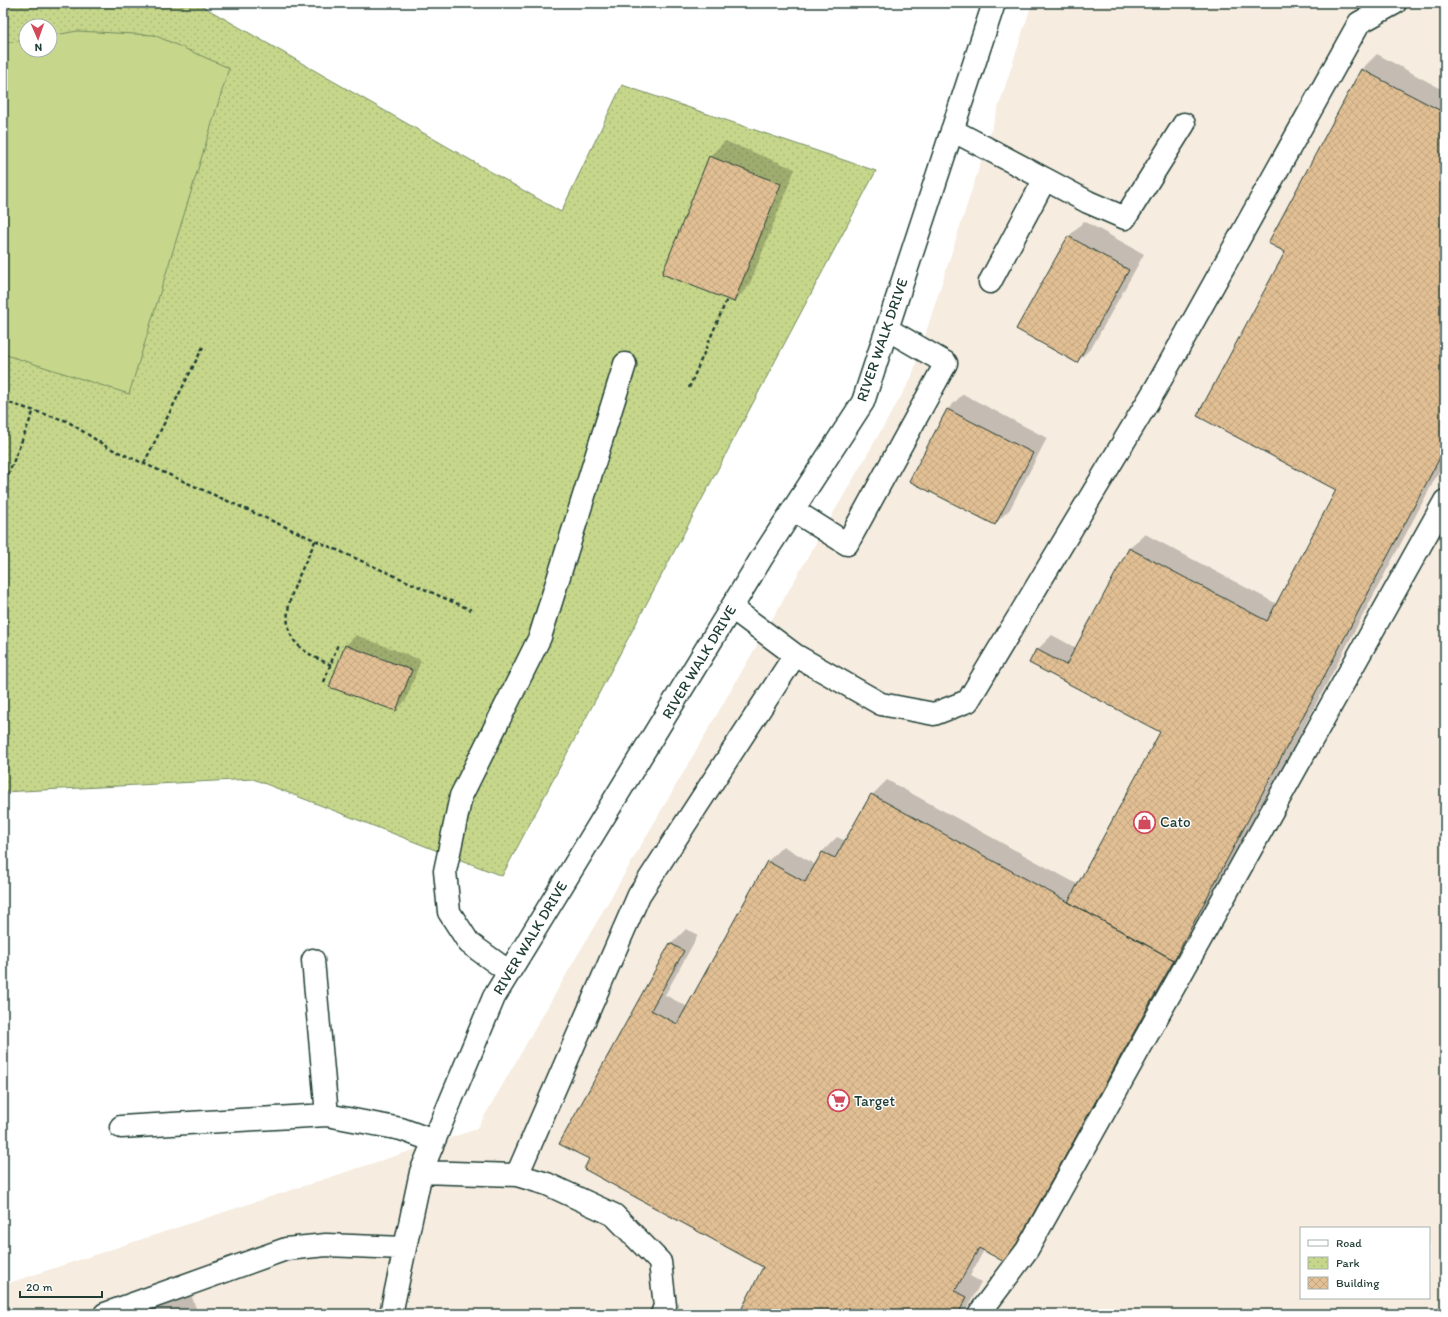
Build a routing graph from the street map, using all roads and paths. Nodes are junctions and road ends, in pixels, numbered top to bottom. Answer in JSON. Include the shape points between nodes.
{"nodes":[{"id":1,"x":994,"y":3,"type":"edge"},
{"id":2,"x":1395,"y":3,"type":"edge"},
{"id":3,"x":1184,"y":124,"type":"dead end"},
{"id":4,"x":952,"y":130,"type":"junction"},
{"id":5,"x":1045,"y":179,"type":"junction"},
{"id":6,"x":990,"y":282,"type":"dead end"},
{"id":7,"x":727,"y":299,"type":"dead end"},
{"id":8,"x":887,"y":329,"type":"junction"},
{"id":9,"x":204,"y":345,"type":"dead end"},
{"id":10,"x":625,"y":364,"type":"dead end"},
{"id":11,"x":689,"y":388,"type":"dead end"},
{"id":12,"x":3,"y":401,"type":"edge"},
{"id":13,"x":34,"y":410,"type":"junction"},
{"id":14,"x":144,"y":463,"type":"junction"},
{"id":15,"x":3,"y":488,"type":"edge"},
{"id":16,"x":1445,"y":501,"type":"edge"},
{"id":17,"x":793,"y":510,"type":"junction"},
{"id":18,"x":315,"y":541,"type":"junction"},
{"id":19,"x":732,"y":608,"type":"junction"},
{"id":20,"x":472,"y":610,"type":"dead end"},
{"id":21,"x":338,"y":644,"type":"dead end"},
{"id":22,"x":795,"y":655,"type":"junction"},
{"id":23,"x":330,"y":665,"type":"junction"},
{"id":24,"x":324,"y":682,"type":"dead end"},
{"id":25,"x":313,"y":960,"type":"dead end"},
{"id":26,"x":509,"y":972,"type":"junction"},
{"id":27,"x":327,"y":1115,"type":"junction"},
{"id":28,"x":121,"y":1127,"type":"dead end"},
{"id":29,"x":434,"y":1141,"type":"junction"},
{"id":30,"x":421,"y":1172,"type":"junction"},
{"id":31,"x":517,"y":1175,"type":"junction"},
{"id":32,"x":404,"y":1248,"type":"junction"},
{"id":33,"x":105,"y":1314,"type":"edge"},
{"id":34,"x":391,"y":1314,"type":"edge"},
{"id":35,"x":662,"y":1314,"type":"edge"},
{"id":36,"x":979,"y":1314,"type":"edge"}],
"edges":[{"from":1,"to":4,"type":"street","name":"RIVER WALK DRIVE"},
{"from":2,"to":22,"type":"street","via":[[1359,23],[1156,388],[968,701],[934,714],[881,704]]},
{"from":3,"to":5,"type":"street","via":[[1124,218]]},
{"from":4,"to":5,"type":"street"},
{"from":4,"to":8,"type":"street","name":"RIVER WALK DRIVE"},
{"from":5,"to":6,"type":"street"},
{"from":7,"to":11,"type":"path"},
{"from":8,"to":17,"type":"street","name":"RIVER WALK DRIVE","via":[[863,402]]},
{"from":8,"to":17,"type":"street","via":[[946,362],[847,544]]},
{"from":9,"to":14,"type":"path"},
{"from":10,"to":26,"type":"street","via":[[540,637],[461,796],[445,871],[449,912],[469,943]]},
{"from":12,"to":13,"type":"path"},
{"from":13,"to":14,"type":"path","via":[[67,421],[107,447]]},
{"from":13,"to":15,"type":"path"},
{"from":14,"to":18,"type":"path"},
{"from":16,"to":36,"type":"street","via":[[1027,1250]]},
{"from":17,"to":19,"type":"street","name":"RIVER WALK DRIVE"},
{"from":18,"to":20,"type":"path"},
{"from":18,"to":23,"type":"path","via":[[291,597],[287,618],[290,635],[300,647]]},
{"from":19,"to":22,"type":"street"},
{"from":19,"to":26,"type":"street","name":"RIVER WALK DRIVE"},
{"from":21,"to":23,"type":"path"},
{"from":22,"to":31,"type":"street","via":[[639,895]]},
{"from":23,"to":24,"type":"path"},
{"from":25,"to":27,"type":"street"},
{"from":26,"to":29,"type":"street","name":"RIVER WALK DRIVE","via":[[494,997]]},
{"from":27,"to":28,"type":"street"},
{"from":27,"to":29,"type":"street","via":[[401,1129]]},
{"from":29,"to":30,"type":"street","name":"RIVER WALK DRIVE"},
{"from":30,"to":31,"type":"street"},
{"from":30,"to":32,"type":"street","name":"RIVER WALK DRIVE"},
{"from":31,"to":35,"type":"street","via":[[547,1184],[614,1215],[660,1262],[665,1306]]},
{"from":32,"to":33,"type":"street","via":[[326,1245],[286,1249]]},
{"from":32,"to":34,"type":"street","name":"RIVER WALK DRIVE"}]}
